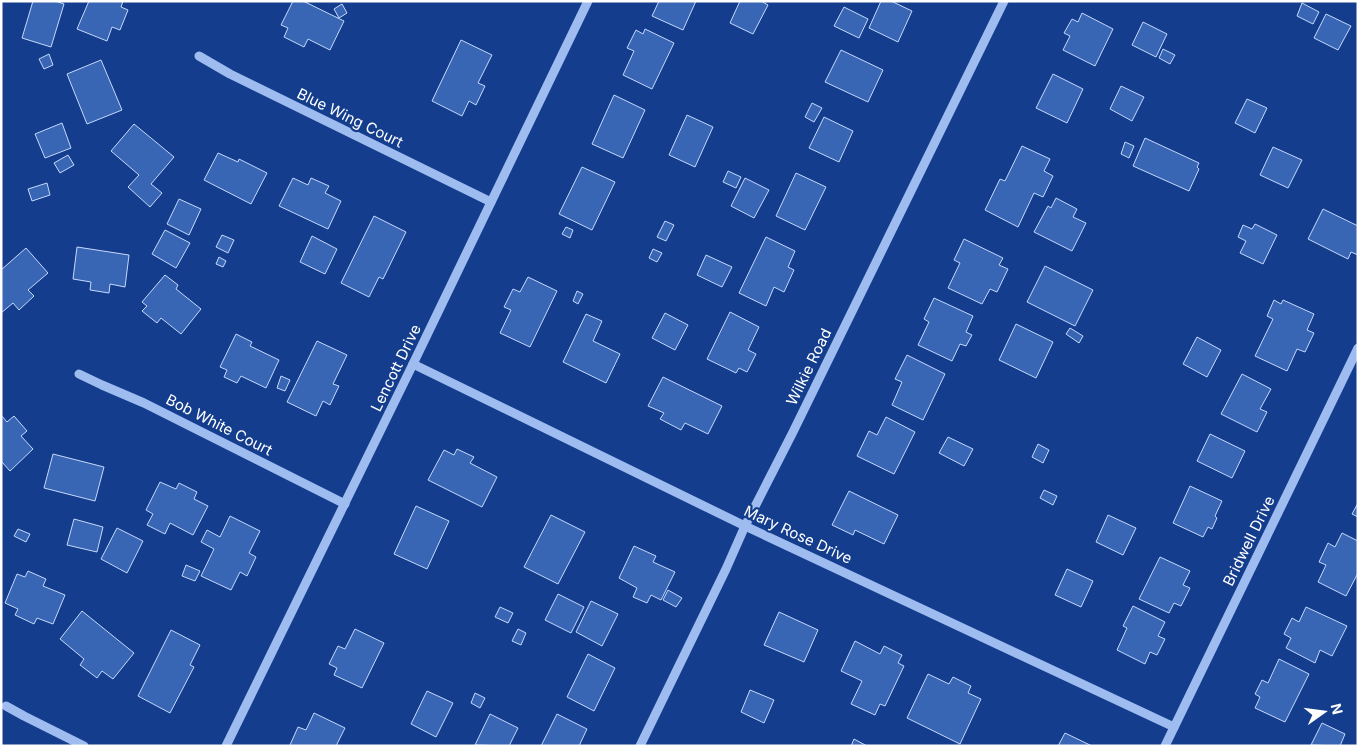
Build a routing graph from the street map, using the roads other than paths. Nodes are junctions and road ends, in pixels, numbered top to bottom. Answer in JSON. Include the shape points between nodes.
{"nodes":[{"id":1,"x":588,"y":1,"type":"edge"},
{"id":2,"x":1004,"y":1,"type":"edge"},
{"id":3,"x":199,"y":56,"type":"dead end"},
{"id":4,"x":491,"y":202,"type":"junction"},
{"id":5,"x":1358,"y":348,"type":"edge"},
{"id":6,"x":413,"y":364,"type":"junction"},
{"id":7,"x":79,"y":374,"type":"dead end"},
{"id":8,"x":345,"y":504,"type":"junction"},
{"id":9,"x":745,"y":526,"type":"junction"},
{"id":10,"x":6,"y":706,"type":"dead end"},
{"id":11,"x":1174,"y":727,"type":"junction"},
{"id":12,"x":84,"y":746,"type":"edge"},
{"id":13,"x":226,"y":746,"type":"edge"},
{"id":14,"x":640,"y":746,"type":"edge"},
{"id":15,"x":1165,"y":746,"type":"edge"}],
"edges":[{"from":1,"to":4,"type":"street","name":"Lencott Drive"},
{"from":2,"to":9,"type":"street","name":"Wilkie Road"},
{"from":3,"to":4,"type":"street","name":"Blue Wing Court"},
{"from":4,"to":6,"type":"street","name":"Lencott Drive"},
{"from":5,"to":11,"type":"street","name":"Bridwell Drive"},
{"from":6,"to":8,"type":"street","name":"Lencott Drive"},
{"from":6,"to":9,"type":"street","name":"Mary Rose Drive"},
{"from":7,"to":8,"type":"street","name":"Bob White Court"},
{"from":8,"to":13,"type":"street","name":"Lencott Drive"},
{"from":9,"to":11,"type":"street","name":"Mary Rose Drive"},
{"from":9,"to":14,"type":"street","name":"Wilkie Road"},
{"from":10,"to":12,"type":"street"},
{"from":11,"to":15,"type":"street","name":"Bridwell Drive"}]}
